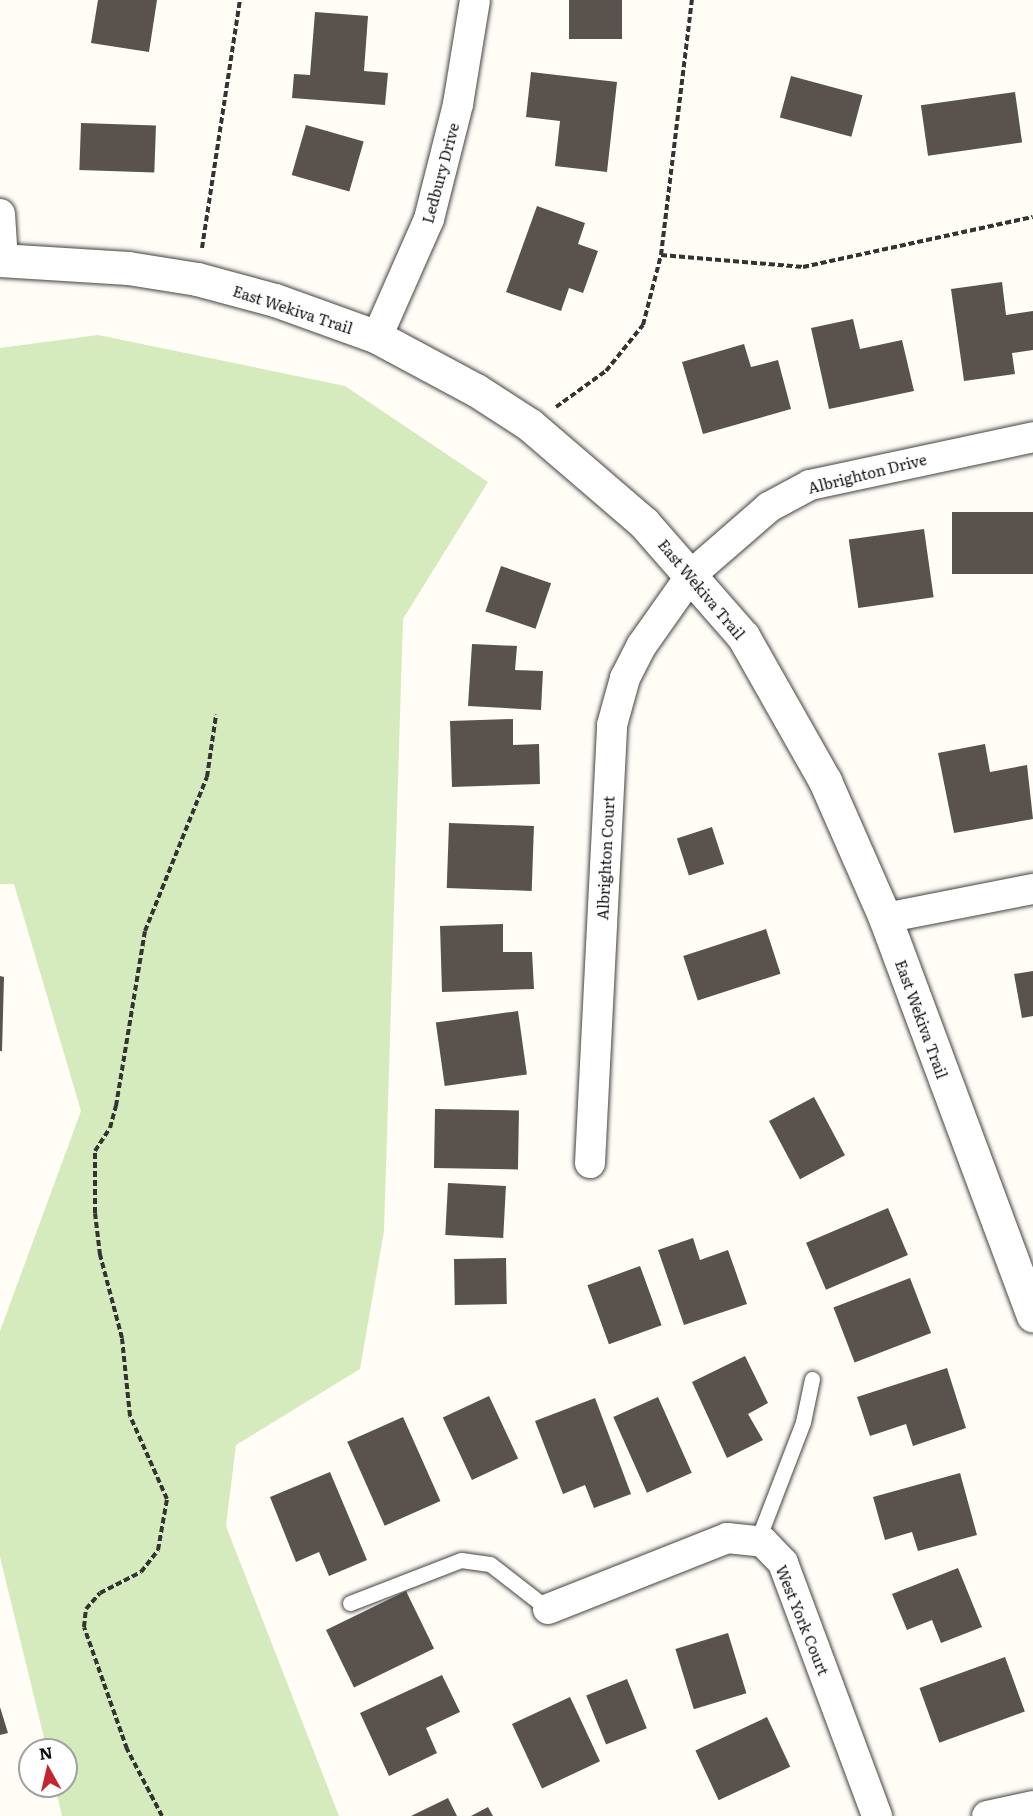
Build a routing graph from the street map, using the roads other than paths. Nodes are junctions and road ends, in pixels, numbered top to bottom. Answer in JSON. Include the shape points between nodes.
{"nodes":[{"id":1,"x":475,"y":0,"type":"edge"},
{"id":2,"x":0,"y":214,"type":"edge"},
{"id":3,"x":2,"y":260,"type":"edge"},
{"id":4,"x":377,"y":337,"type":"junction"},
{"id":5,"x":1033,"y":437,"type":"edge"},
{"id":6,"x":692,"y":574,"type":"junction"},
{"id":7,"x":1033,"y":889,"type":"edge"},
{"id":8,"x":885,"y":918,"type":"junction"},
{"id":9,"x":590,"y":1163,"type":"dead end"},
{"id":10,"x":1033,"y":1315,"type":"edge"},
{"id":11,"x":812,"y":1379,"type":"dead end"},
{"id":12,"x":757,"y":1542,"type":"junction"},
{"id":13,"x":350,"y":1603,"type":"dead end"},
{"id":14,"x":548,"y":1609,"type":"joint"},
{"id":15,"x":1033,"y":1806,"type":"edge"},
{"id":16,"x":877,"y":1816,"type":"edge"},
{"id":17,"x":987,"y":1816,"type":"edge"}],
"edges":[{"from":1,"to":4,"type":"street","name":"Ledbury Drive","via":[[458,104],[429,219]]},
{"from":2,"to":3,"type":"street"},
{"from":3,"to":4,"type":"street","name":"East Wekiva Trail","via":[[128,268],[197,279],[275,300]]},
{"from":4,"to":6,"type":"street","name":"East Wekiva Trail","via":[[476,390],[530,425],[628,508]]},
{"from":5,"to":6,"type":"street","name":"Albrighton Drive","via":[[810,484],[769,507]]},
{"from":6,"to":8,"type":"street","name":"East Wekiva Trail","via":[[743,636],[790,715],[825,781]]},
{"from":6,"to":9,"type":"street","name":"Albrighton Court","via":[[638,653],[625,678],[612,725]]},
{"from":7,"to":8,"type":"street"},
{"from":8,"to":10,"type":"street","name":"East Wekiva Trail"},
{"from":11,"to":12,"type":"lane","via":[[803,1422]]},
{"from":12,"to":14,"type":"street","via":[[727,1538]]},
{"from":12,"to":16,"type":"street","name":"West York Court","via":[[763,1542],[783,1563]]},
{"from":13,"to":14,"type":"lane","via":[[461,1560],[490,1564]]},
{"from":15,"to":17,"type":"street"}]}
